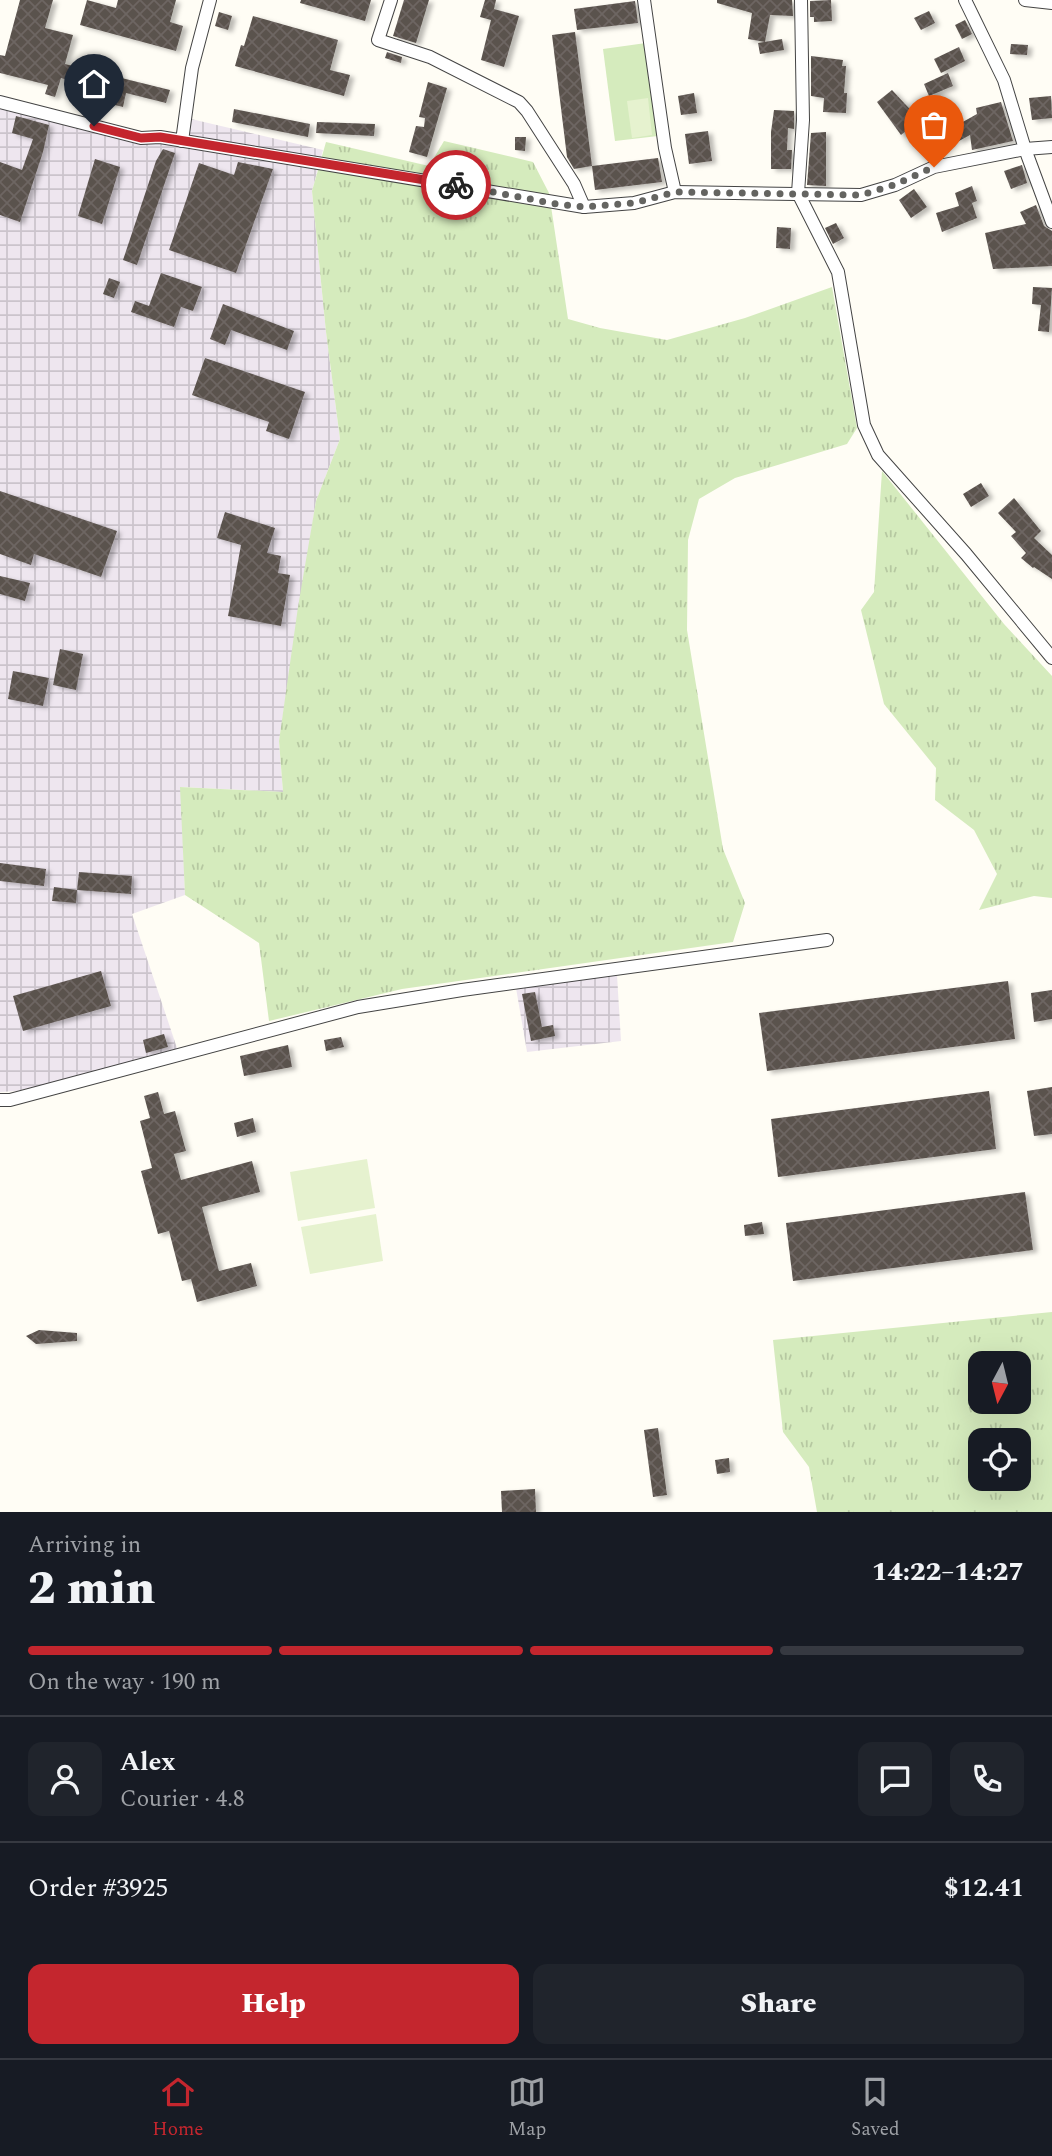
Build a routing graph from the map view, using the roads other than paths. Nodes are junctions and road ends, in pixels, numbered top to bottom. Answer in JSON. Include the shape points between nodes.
{"nodes":[{"id":1,"x":210,"y":0,"type":"edge"},
{"id":2,"x":391,"y":0,"type":"edge"},
{"id":3,"x":644,"y":0,"type":"edge"},
{"id":4,"x":801,"y":0,"type":"edge"},
{"id":5,"x":965,"y":0,"type":"edge"},
{"id":6,"x":1025,"y":0,"type":"edge"},
{"id":7,"x":1052,"y":3,"type":"edge"},
{"id":8,"x":0,"y":102,"type":"edge"},
{"id":9,"x":182,"y":141,"type":"junction"},
{"id":10,"x":1052,"y":147,"type":"edge"},
{"id":11,"x":1025,"y":149,"type":"junction"},
{"id":12,"x":675,"y":192,"type":"junction"},
{"id":13,"x":798,"y":194,"type":"junction"},
{"id":14,"x":584,"y":207,"type":"junction"},
{"id":15,"x":1052,"y":222,"type":"edge"},
{"id":16,"x":1052,"y":658,"type":"edge"},
{"id":17,"x":827,"y":940,"type":"dead end"},
{"id":18,"x":0,"y":1100,"type":"edge"}],
"edges":[{"from":1,"to":9,"type":"street","via":[[192,68]]},
{"from":2,"to":14,"type":"street","via":[[379,40],[429,57],[519,102],[574,184]]},
{"from":3,"to":12,"type":"street"},
{"from":4,"to":13,"type":"street","via":[[803,120]]},
{"from":5,"to":11,"type":"street","via":[[1004,80]]},
{"from":6,"to":7,"type":"street"},
{"from":8,"to":9,"type":"street","via":[[141,138]]},
{"from":9,"to":14,"type":"street"},
{"from":10,"to":11,"type":"street"},
{"from":11,"to":13,"type":"street","via":[[934,167],[861,195]]},
{"from":11,"to":15,"type":"street"},
{"from":12,"to":13,"type":"street"},
{"from":12,"to":14,"type":"street","via":[[634,203]]},
{"from":13,"to":16,"type":"street","via":[[838,272],[864,425],[878,455]]},
{"from":17,"to":18,"type":"street","via":[[358,1007]]}]}
